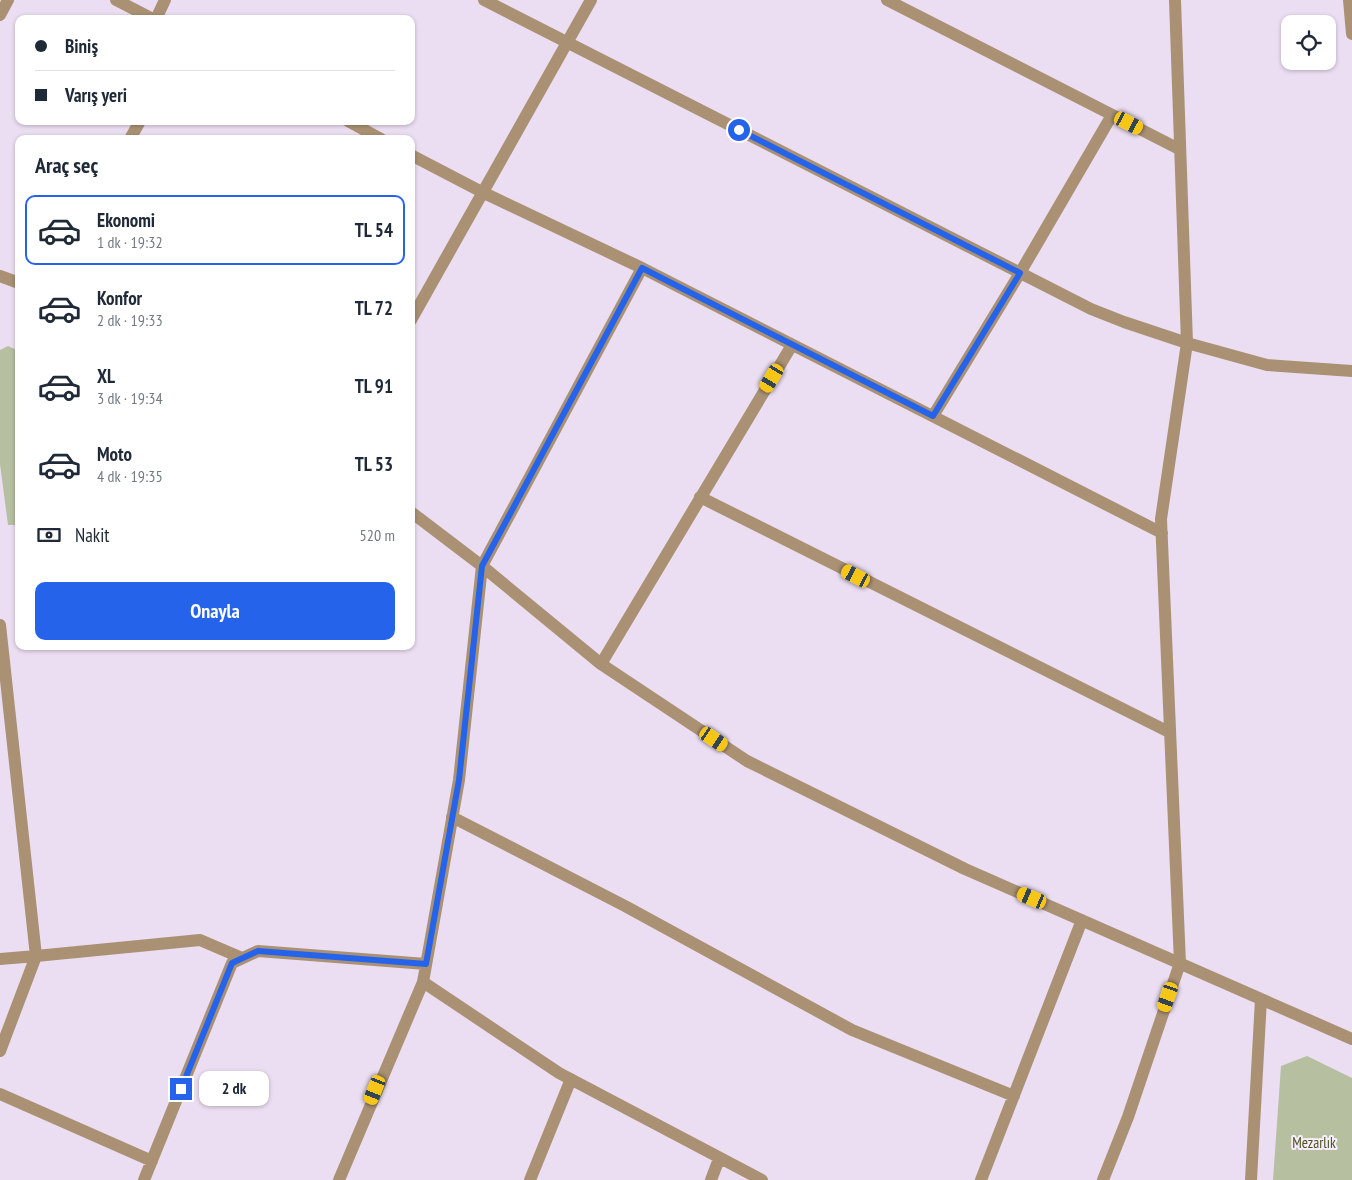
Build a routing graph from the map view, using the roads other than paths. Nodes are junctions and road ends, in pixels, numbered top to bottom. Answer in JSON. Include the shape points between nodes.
{"nodes":[{"id":1,"x":8,"y":0,"type":"edge"},
{"id":2,"x":116,"y":0,"type":"edge"},
{"id":3,"x":165,"y":0,"type":"edge"},
{"id":4,"x":484,"y":0,"type":"edge"},
{"id":5,"x":591,"y":0,"type":"edge"},
{"id":6,"x":887,"y":0,"type":"edge"},
{"id":7,"x":1175,"y":0,"type":"edge"},
{"id":8,"x":1349,"y":0,"type":"edge"},
{"id":9,"x":0,"y":15,"type":"edge"},
{"id":10,"x":146,"y":15,"type":"edge"},
{"id":11,"x":156,"y":15,"type":"edge"},
{"id":12,"x":1352,"y":34,"type":"edge"},
{"id":13,"x":567,"y":42,"type":"junction"},
{"id":14,"x":1112,"y":115,"type":"junction"},
{"id":15,"x":355,"y":125,"type":"edge"},
{"id":16,"x":374,"y":135,"type":"edge"},
{"id":17,"x":1179,"y":149,"type":"junction"},
{"id":18,"x":415,"y":157,"type":"edge"},
{"id":19,"x":482,"y":192,"type":"junction"},
{"id":20,"x":642,"y":268,"type":"junction"},
{"id":21,"x":1020,"y":273,"type":"junction"},
{"id":22,"x":0,"y":276,"type":"edge"},
{"id":23,"x":15,"y":282,"type":"edge"},
{"id":24,"x":415,"y":313,"type":"edge"},
{"id":25,"x":1187,"y":343,"type":"junction"},
{"id":26,"x":792,"y":345,"type":"junction"},
{"id":27,"x":1352,"y":371,"type":"edge"},
{"id":28,"x":933,"y":416,"type":"junction"},
{"id":29,"x":700,"y":497,"type":"junction"},
{"id":30,"x":415,"y":515,"type":"edge"},
{"id":31,"x":1162,"y":533,"type":"junction"},
{"id":32,"x":482,"y":566,"type":"junction"},
{"id":33,"x":0,"y":625,"type":"edge"},
{"id":34,"x":600,"y":664,"type":"junction"},
{"id":35,"x":1169,"y":732,"type":"junction"},
{"id":36,"x":452,"y":817,"type":"junction"},
{"id":37,"x":1082,"y":920,"type":"junction"},
{"id":38,"x":36,"y":956,"type":"junction"},
{"id":39,"x":242,"y":958,"type":"junction"},
{"id":40,"x":0,"y":959,"type":"edge"},
{"id":41,"x":1180,"y":963,"type":"junction"},
{"id":42,"x":426,"y":964,"type":"junction"},
{"id":43,"x":423,"y":982,"type":"junction"},
{"id":44,"x":1261,"y":999,"type":"junction"},
{"id":45,"x":1352,"y":1039,"type":"edge"},
{"id":46,"x":0,"y":1051,"type":"edge"},
{"id":47,"x":571,"y":1079,"type":"junction"},
{"id":48,"x":0,"y":1094,"type":"edge"},
{"id":49,"x":1014,"y":1096,"type":"junction"},
{"id":50,"x":719,"y":1159,"type":"junction"},
{"id":51,"x":152,"y":1161,"type":"junction"},
{"id":52,"x":144,"y":1180,"type":"edge"},
{"id":53,"x":338,"y":1180,"type":"edge"},
{"id":54,"x":530,"y":1180,"type":"edge"},
{"id":55,"x":711,"y":1180,"type":"edge"},
{"id":56,"x":762,"y":1180,"type":"edge"},
{"id":57,"x":981,"y":1180,"type":"edge"},
{"id":58,"x":1103,"y":1180,"type":"edge"},
{"id":59,"x":1251,"y":1180,"type":"edge"}],
"edges":[{"from":1,"to":9,"type":"street"},
{"from":2,"to":10,"type":"street"},
{"from":3,"to":11,"type":"street"},
{"from":4,"to":13,"type":"street"},
{"from":5,"to":13,"type":"street"},
{"from":6,"to":14,"type":"street"},
{"from":7,"to":17,"type":"street"},
{"from":8,"to":12,"type":"street"},
{"from":13,"to":19,"type":"street"},
{"from":13,"to":21,"type":"street"},
{"from":14,"to":17,"type":"street"},
{"from":14,"to":21,"type":"street"},
{"from":15,"to":16,"type":"street"},
{"from":17,"to":25,"type":"street"},
{"from":18,"to":19,"type":"street"},
{"from":19,"to":20,"type":"street"},
{"from":19,"to":24,"type":"street"},
{"from":20,"to":26,"type":"street"},
{"from":20,"to":32,"type":"street"},
{"from":21,"to":25,"type":"street","via":[[1124,322]]},
{"from":21,"to":28,"type":"street"},
{"from":22,"to":23,"type":"street"},
{"from":25,"to":27,"type":"street","via":[[1267,365]]},
{"from":25,"to":31,"type":"street","via":[[1161,519]]},
{"from":26,"to":28,"type":"street"},
{"from":26,"to":29,"type":"street"},
{"from":28,"to":31,"type":"street"},
{"from":29,"to":34,"type":"street"},
{"from":29,"to":35,"type":"street"},
{"from":30,"to":32,"type":"street"},
{"from":31,"to":35,"type":"street"},
{"from":32,"to":34,"type":"street"},
{"from":32,"to":36,"type":"street","via":[[459,780]]},
{"from":33,"to":38,"type":"street"},
{"from":34,"to":37,"type":"street","via":[[747,761],[965,869]]},
{"from":35,"to":41,"type":"street"},
{"from":36,"to":42,"type":"street"},
{"from":36,"to":49,"type":"street","via":[[625,906],[852,1030]]},
{"from":37,"to":41,"type":"street"},
{"from":37,"to":49,"type":"street"},
{"from":38,"to":39,"type":"street","via":[[200,940]]},
{"from":38,"to":40,"type":"street"},
{"from":38,"to":46,"type":"street"},
{"from":39,"to":42,"type":"street","via":[[258,951]]},
{"from":39,"to":51,"type":"street","via":[[232,963]]},
{"from":41,"to":44,"type":"street"},
{"from":41,"to":58,"type":"street"},
{"from":42,"to":43,"type":"street"},
{"from":43,"to":47,"type":"street"},
{"from":43,"to":53,"type":"street"},
{"from":44,"to":45,"type":"street"},
{"from":44,"to":59,"type":"street"},
{"from":47,"to":50,"type":"street"},
{"from":47,"to":54,"type":"street"},
{"from":48,"to":51,"type":"street"},
{"from":49,"to":57,"type":"street"},
{"from":50,"to":55,"type":"street"},
{"from":50,"to":56,"type":"street"},
{"from":51,"to":52,"type":"street"}]}
